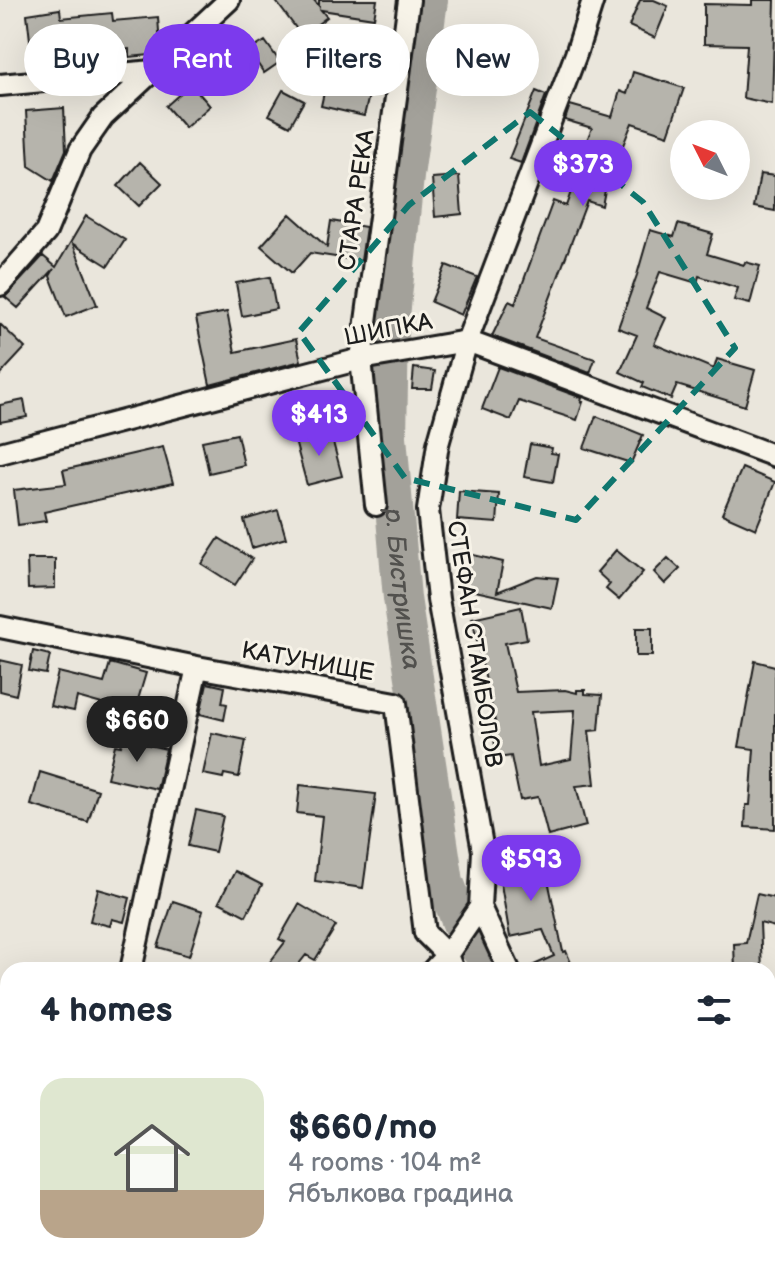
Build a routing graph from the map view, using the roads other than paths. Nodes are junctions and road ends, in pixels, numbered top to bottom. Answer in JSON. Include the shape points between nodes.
{"nodes":[{"id":1,"x":229,"y":0,"type":"edge"},
{"id":2,"x":409,"y":0,"type":"edge"},
{"id":3,"x":593,"y":0,"type":"edge"},
{"id":4,"x":203,"y":24,"type":"edge"},
{"id":5,"x":143,"y":72,"type":"edge"},
{"id":6,"x":143,"y":80,"type":"edge"},
{"id":7,"x":0,"y":85,"type":"edge"},
{"id":8,"x":0,"y":285,"type":"edge"},
{"id":9,"x":467,"y":341,"type":"junction"},
{"id":10,"x":366,"y":358,"type":"junction"},
{"id":11,"x":0,"y":453,"type":"edge"},
{"id":12,"x":775,"y":456,"type":"edge"},
{"id":13,"x":376,"y":505,"type":"dead end"},
{"id":14,"x":0,"y":627,"type":"edge"},
{"id":15,"x":197,"y":667,"type":"junction"},
{"id":16,"x":480,"y":908,"type":"junction"},
{"id":17,"x":133,"y":962,"type":"edge"},
{"id":18,"x":450,"y":962,"type":"edge"},
{"id":19,"x":505,"y":962,"type":"edge"}],
"edges":[{"from":1,"to":4,"type":"street"},
{"from":2,"to":10,"type":"street","name":"СТАРА РЕКА"},
{"from":3,"to":9,"type":"street","name":"СТЕФАН СТАМБОЛОВ"},
{"from":5,"to":7,"type":"street"},
{"from":6,"to":8,"type":"street","via":[[103,117],[80,150],[46,232]]},
{"from":9,"to":10,"type":"street","name":"ШИПКА"},
{"from":9,"to":12,"type":"street","name":"ШИПКА"},
{"from":9,"to":16,"type":"street","name":"СТЕФАН СТАМБОЛОВ","via":[[438,444],[428,510],[438,599],[483,851]]},
{"from":10,"to":11,"type":"street","name":"ШИПКА"},
{"from":10,"to":13,"type":"street","name":"СТАРА РЕКА"},
{"from":14,"to":15,"type":"street","name":"КАТУНИЩЕ"},
{"from":15,"to":17,"type":"street"},
{"from":15,"to":18,"type":"street","name":"КАТУНИЩЕ","via":[[396,703],[425,933]]},
{"from":16,"to":18,"type":"street","name":"СТЕФАН СТАМБОЛОВ"},
{"from":16,"to":19,"type":"street"}]}
